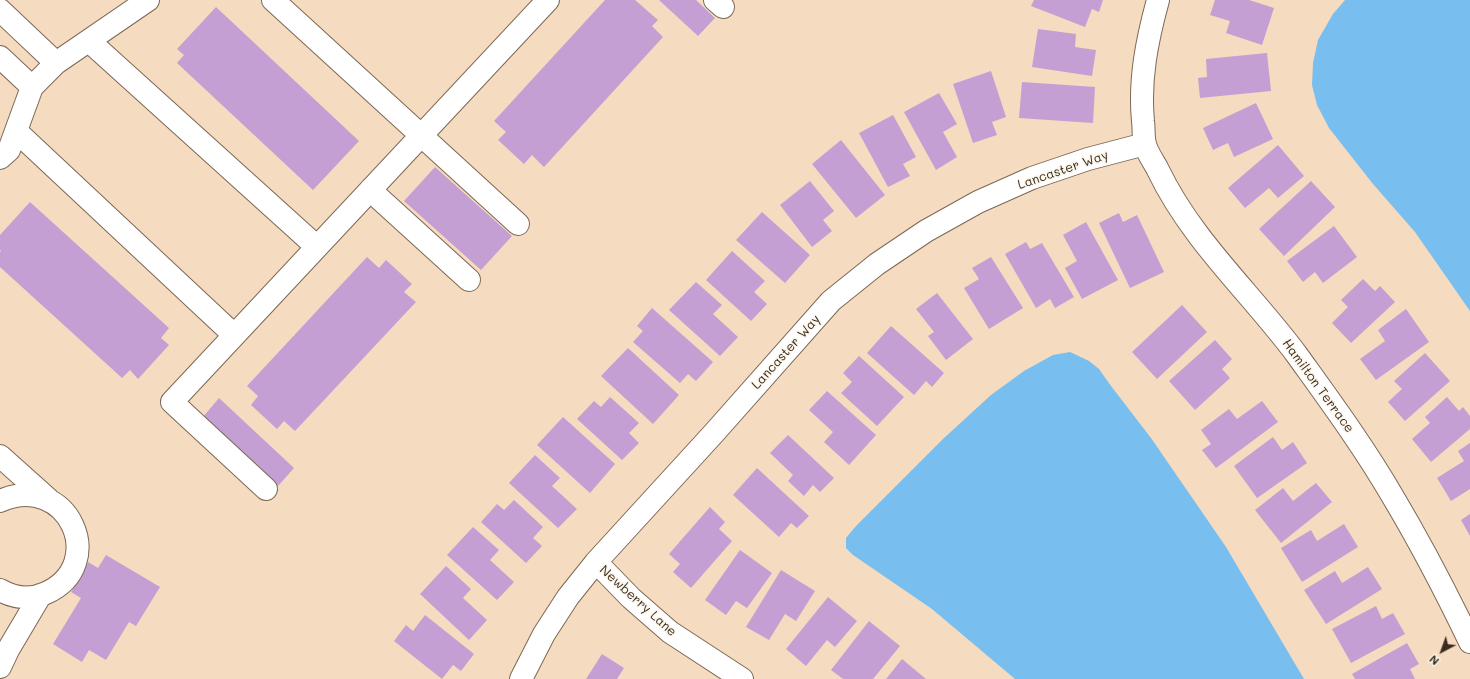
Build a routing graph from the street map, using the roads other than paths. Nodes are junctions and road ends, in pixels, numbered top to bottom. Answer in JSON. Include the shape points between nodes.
{"nodes":[{"id":1,"x":148,"y":0,"type":"edge"},
{"id":2,"x":273,"y":0,"type":"edge"},
{"id":3,"x":548,"y":0,"type":"edge"},
{"id":4,"x":1158,"y":0,"type":"edge"},
{"id":5,"x":0,"y":10,"type":"edge"},
{"id":6,"x":89,"y":41,"type":"junction"},
{"id":7,"x":0,"y":57,"type":"edge"},
{"id":8,"x":56,"y":63,"type":"junction"},
{"id":9,"x":32,"y":87,"type":"junction"},
{"id":10,"x":8,"y":134,"type":"edge"},
{"id":11,"x":421,"y":136,"type":"junction"},
{"id":12,"x":1145,"y":144,"type":"junction"},
{"id":13,"x":0,"y":158,"type":"edge"},
{"id":14,"x":370,"y":190,"type":"junction"},
{"id":15,"x":518,"y":224,"type":"dead end"},
{"id":16,"x":317,"y":247,"type":"junction"},
{"id":17,"x":469,"y":280,"type":"dead end"},
{"id":18,"x":234,"y":335,"type":"junction"},
{"id":19,"x":0,"y":456,"type":"edge"},
{"id":20,"x":266,"y":489,"type":"dead end"},
{"id":21,"x":48,"y":499,"type":"junction"},
{"id":22,"x":0,"y":501,"type":"edge"},
{"id":23,"x":596,"y":562,"type":"junction"},
{"id":24,"x":2,"y":596,"type":"edge"},
{"id":25,"x":40,"y":596,"type":"junction"},
{"id":26,"x":1470,"y":642,"type":"edge"},
{"id":27,"x":0,"y":667,"type":"edge"},
{"id":28,"x":521,"y":679,"type":"edge"},
{"id":29,"x":742,"y":679,"type":"edge"}],
"edges":[{"from":1,"to":6,"type":"street"},
{"from":2,"to":11,"type":"street"},
{"from":3,"to":11,"type":"street"},
{"from":4,"to":12,"type":"street","via":[[1143,70]]},
{"from":5,"to":8,"type":"street"},
{"from":6,"to":8,"type":"street"},
{"from":6,"to":16,"type":"street"},
{"from":7,"to":9,"type":"street"},
{"from":8,"to":9,"type":"street"},
{"from":9,"to":10,"type":"street"},
{"from":10,"to":13,"type":"street","via":[[9,150]]},
{"from":10,"to":18,"type":"street"},
{"from":11,"to":14,"type":"street"},
{"from":11,"to":15,"type":"street"},
{"from":12,"to":23,"type":"street","name":"Lancaster Way","via":[[1088,159],[1032,178],[998,193],[926,231],[877,264],[831,301]]},
{"from":12,"to":26,"type":"street","name":"Hamilton Terrace","via":[[1186,219],[1295,353],[1346,423],[1392,495],[1435,571]]},
{"from":14,"to":16,"type":"street"},
{"from":14,"to":17,"type":"street"},
{"from":16,"to":18,"type":"street"},
{"from":18,"to":20,"type":"street","via":[[172,402]]},
{"from":19,"to":21,"type":"street"},
{"from":21,"to":22,"type":"street","via":[[16,495]]},
{"from":21,"to":25,"type":"street","via":[[61,508],[70,520],[78,550],[74,566],[66,579],[55,589]]},
{"from":23,"to":28,"type":"street","name":"Lancaster Way","via":[[568,597],[544,634]]},
{"from":23,"to":29,"type":"street","name":"Newberry Lane","via":[[670,632]]},
{"from":24,"to":25,"type":"street"},
{"from":25,"to":27,"type":"street"}]}
